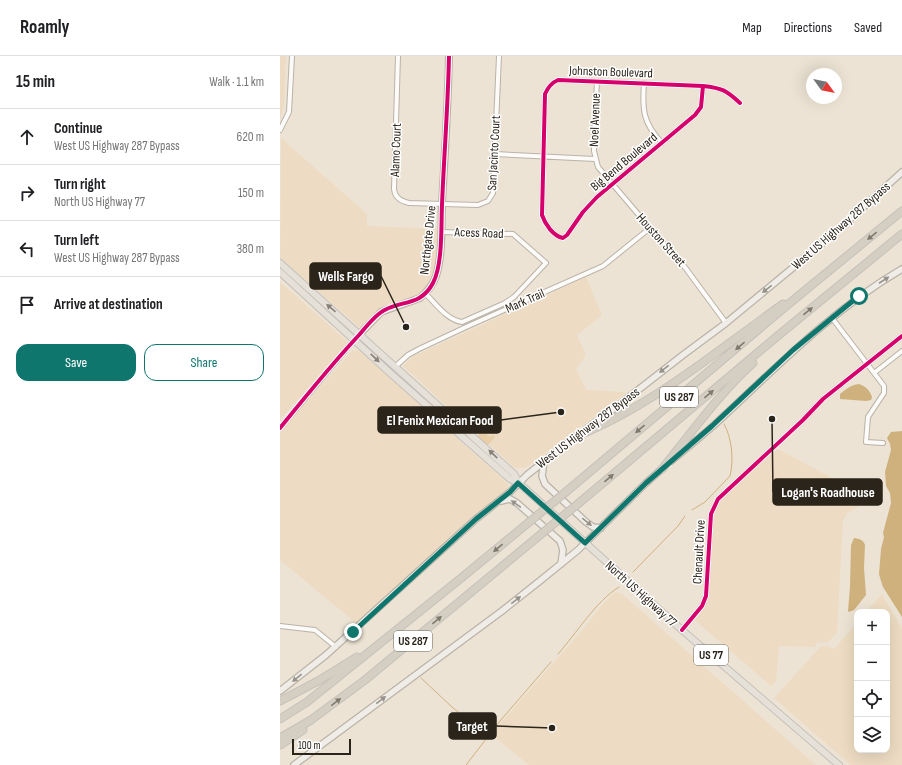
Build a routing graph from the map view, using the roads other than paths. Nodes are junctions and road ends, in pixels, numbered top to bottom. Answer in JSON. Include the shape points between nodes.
{"nodes":[{"id":1,"x":292,"y":56,"type":"edge"},
{"id":2,"x":398,"y":56,"type":"edge"},
{"id":3,"x":449,"y":56,"type":"edge"},
{"id":4,"x":498,"y":56,"type":"edge"},
{"id":5,"x":597,"y":82,"type":"junction"},
{"id":6,"x":644,"y":83,"type":"junction"},
{"id":7,"x":703,"y":86,"type":"junction"},
{"id":8,"x":740,"y":103,"type":"dead end"},
{"id":9,"x":280,"y":130,"type":"edge"},
{"id":10,"x":662,"y":143,"type":"junction"},
{"id":11,"x":495,"y":154,"type":"junction"},
{"id":12,"x":543,"y":156,"type":"junction"},
{"id":13,"x":595,"y":159,"type":"junction"},
{"id":14,"x":902,"y":172,"type":"edge"},
{"id":15,"x":612,"y":184,"type":"junction"},
{"id":16,"x":442,"y":204,"type":"junction"},
{"id":17,"x":902,"y":211,"type":"edge"},
{"id":18,"x":650,"y":228,"type":"junction"},
{"id":19,"x":441,"y":232,"type":"junction"},
{"id":20,"x":902,"y":234,"type":"edge"},
{"id":21,"x":280,"y":263,"type":"edge"},
{"id":22,"x":902,"y":269,"type":"edge"},
{"id":23,"x":280,"y":272,"type":"edge"},
{"id":24,"x":425,"y":293,"type":"junction"},
{"id":25,"x":791,"y":302,"type":"junction"},
{"id":26,"x":832,"y":318,"type":"junction"},
{"id":27,"x":726,"y":323,"type":"junction"},
{"id":28,"x":786,"y":329,"type":"junction"},
{"id":29,"x":359,"y":335,"type":"junction"},
{"id":30,"x":902,"y":336,"type":"edge"},
{"id":31,"x":354,"y":340,"type":"junction"},
{"id":32,"x":902,"y":351,"type":"edge"},
{"id":33,"x":866,"y":363,"type":"junction"},
{"id":34,"x":396,"y":366,"type":"junction"},
{"id":35,"x":874,"y":372,"type":"junction"},
{"id":36,"x":421,"y":390,"type":"junction"},
{"id":37,"x":415,"y":395,"type":"junction"},
{"id":38,"x":280,"y":428,"type":"edge"},
{"id":39,"x":577,"y":436,"type":"junction"},
{"id":40,"x":883,"y":443,"type":"dead end"},
{"id":41,"x":544,"y":461,"type":"junction"},
{"id":42,"x":662,"y":469,"type":"junction"},
{"id":43,"x":518,"y":483,"type":"junction"},
{"id":44,"x":499,"y":502,"type":"junction"},
{"id":45,"x":601,"y":528,"type":"junction"},
{"id":46,"x":585,"y":543,"type":"junction"},
{"id":47,"x":561,"y":564,"type":"junction"},
{"id":48,"x":280,"y":626,"type":"edge"},
{"id":49,"x":682,"y":630,"type":"junction"},
{"id":50,"x":380,"y":643,"type":"junction"},
{"id":51,"x":336,"y":647,"type":"junction"},
{"id":52,"x":280,"y":691,"type":"edge"},
{"id":53,"x":280,"y":701,"type":"edge"},
{"id":54,"x":319,"y":714,"type":"junction"},
{"id":55,"x":280,"y":719,"type":"edge"},
{"id":56,"x":280,"y":738,"type":"edge"},
{"id":57,"x":280,"y":745,"type":"edge"},
{"id":58,"x":294,"y":765,"type":"edge"},
{"id":59,"x":839,"y":765,"type":"edge"}],
"edges":[{"from":1,"to":9,"type":"street","via":[[289,112]]},
{"from":2,"to":16,"type":"street","name":"Alamo Court","via":[[395,193],[404,202]]},
{"from":3,"to":16,"type":"main road","name":"Northgate Drive"},
{"from":4,"to":11,"type":"street","name":"San Jacinto Court"},
{"from":5,"to":6,"type":"street","name":"Johnston Boulevard"},
{"from":5,"to":12,"type":"street","name":"Johnston Boulevard","via":[[558,80],[550,84],[545,94]]},
{"from":5,"to":13,"type":"street","name":"Noel Avenue"},
{"from":6,"to":7,"type":"street","name":"Johnston Boulevard"},
{"from":6,"to":10,"type":"street","via":[[643,105],[648,124]]},
{"from":7,"to":8,"type":"street","name":"Johnston Boulevard","via":[[728,92]]},
{"from":7,"to":10,"type":"street","name":"Big Bend Boulevard","via":[[701,107],[696,115]]},
{"from":10,"to":15,"type":"street","name":"Big Bend Boulevard"},
{"from":11,"to":12,"type":"street"},
{"from":11,"to":16,"type":"street","name":"San Jacinto Court","via":[[493,192],[488,201],[478,206]]},
{"from":12,"to":13,"type":"street"},
{"from":12,"to":15,"type":"street","name":"Big Bend Boulevard","via":[[542,215],[545,224],[560,237],[567,235],[583,212]]},
{"from":13,"to":15,"type":"street","name":"Houston Street","via":[[598,167]]},
{"from":14,"to":27,"type":"main road","name":"West US Highway 287 Bypass","one_way":true,"via":[[836,232]]},
{"from":15,"to":18,"type":"street","name":"Houston Street"},
{"from":16,"to":19,"type":"main road","name":"Northgate Drive"},
{"from":17,"to":25,"type":"highway","number":"US 287","one_way":true},
{"from":18,"to":27,"type":"street","name":"Houston Street","via":[[684,266]]},
{"from":18,"to":34,"type":"street","name":"Mark Trail","via":[[603,266],[419,349]]},
{"from":19,"to":24,"type":"main road","name":"Northgate Drive","via":[[436,274]]},
{"from":19,"to":24,"type":"street","name":"Acess Road","via":[[514,234],[546,263],[514,297],[462,322],[454,321]]},
{"from":28,"to":20,"type":"highway","number":"US 287","one_way":true},
{"from":29,"to":21,"type":"main road","name":"North US Highway 77","number":"US 77","one_way":true},
{"from":26,"to":22,"type":"main road","one_way":true,"via":[[859,296]]},
{"from":23,"to":31,"type":"main road","name":"North US Highway 77","number":"US 77"},
{"from":24,"to":29,"type":"main road","name":"Northgate Drive","via":[[414,301],[381,312]]},
{"from":25,"to":39,"type":"highway","via":[[784,304],[642,403]]},
{"from":25,"to":50,"type":"highway","number":"US 287","one_way":true,"bridge":true,"via":[[528,523]]},
{"from":26,"to":33,"type":"street"},
{"from":26,"to":42,"type":"main road"},
{"from":27,"to":39,"type":"main road","name":"West US Highway 287 Bypass","one_way":true},
{"from":28,"to":42,"type":"highway","via":[[741,374]]},
{"from":54,"to":28,"type":"highway","number":"US 287","one_way":true,"bridge":true,"via":[[371,675],[580,503]]},
{"from":29,"to":31,"type":"main road","name":"Northgate Drive"},
{"from":29,"to":34,"type":"main road","name":"North US Highway 77","number":"US 77"},
{"from":30,"to":33,"type":"street","name":"Chenault Drive"},
{"from":31,"to":37,"type":"main road","name":"North US Highway 77","number":"US 77","one_way":true},
{"from":31,"to":38,"type":"street","name":"Northgate Drive"},
{"from":32,"to":35,"type":"street"},
{"from":33,"to":35,"type":"street"},
{"from":33,"to":49,"type":"street","name":"Chenault Drive","via":[[823,398],[718,499],[711,514],[706,596],[700,608]]},
{"from":34,"to":36,"type":"main road","name":"North US Highway 77","number":"US 77"},
{"from":35,"to":40,"type":"street","via":[[885,390],[868,417],[866,442]]},
{"from":36,"to":37,"type":"main road"},
{"from":43,"to":36,"type":"main road","name":"North US Highway 77","number":"US 77","one_way":true,"via":[[514,474]]},
{"from":37,"to":43,"type":"main road","name":"North US Highway 77","number":"US 77","via":[[510,479]]},
{"from":39,"to":41,"type":"main road","name":"West US Highway 287 Bypass"},
{"from":41,"to":43,"type":"main road","name":"West US Highway 287 Bypass"},
{"from":41,"to":45,"type":"main road","one_way":true,"via":[[542,476],[545,484],[586,522],[593,527]]},
{"from":42,"to":45,"type":"main road"},
{"from":43,"to":44,"type":"main road","name":"West US Highway 287 Bypass"},
{"from":43,"to":46,"type":"main road","name":"North US Highway 77","number":"US 77"},
{"from":47,"to":44,"type":"main road","one_way":true,"via":[[563,550],[560,541],[514,501],[507,499]]},
{"from":44,"to":51,"type":"main road","name":"West US Highway 287 Bypass","via":[[476,519]]},
{"from":45,"to":46,"type":"main road"},
{"from":46,"to":47,"type":"main road"},
{"from":46,"to":49,"type":"main road","name":"North US Highway 77","number":"US 77"},
{"from":58,"to":47,"type":"main road","one_way":true,"via":[[502,611]]},
{"from":48,"to":51,"type":"street","via":[[315,630]]},
{"from":49,"to":59,"type":"main road","name":"North US Highway 77","number":"US 77"},
{"from":50,"to":53,"type":"highway"},
{"from":50,"to":55,"type":"highway","number":"US 287","via":[[307,702]]},
{"from":51,"to":52,"type":"main road","name":"West US Highway 287 Bypass","one_way":true},
{"from":54,"to":56,"type":"highway","number":"US 287"},
{"from":54,"to":57,"type":"highway","via":[[310,724]]}]}
